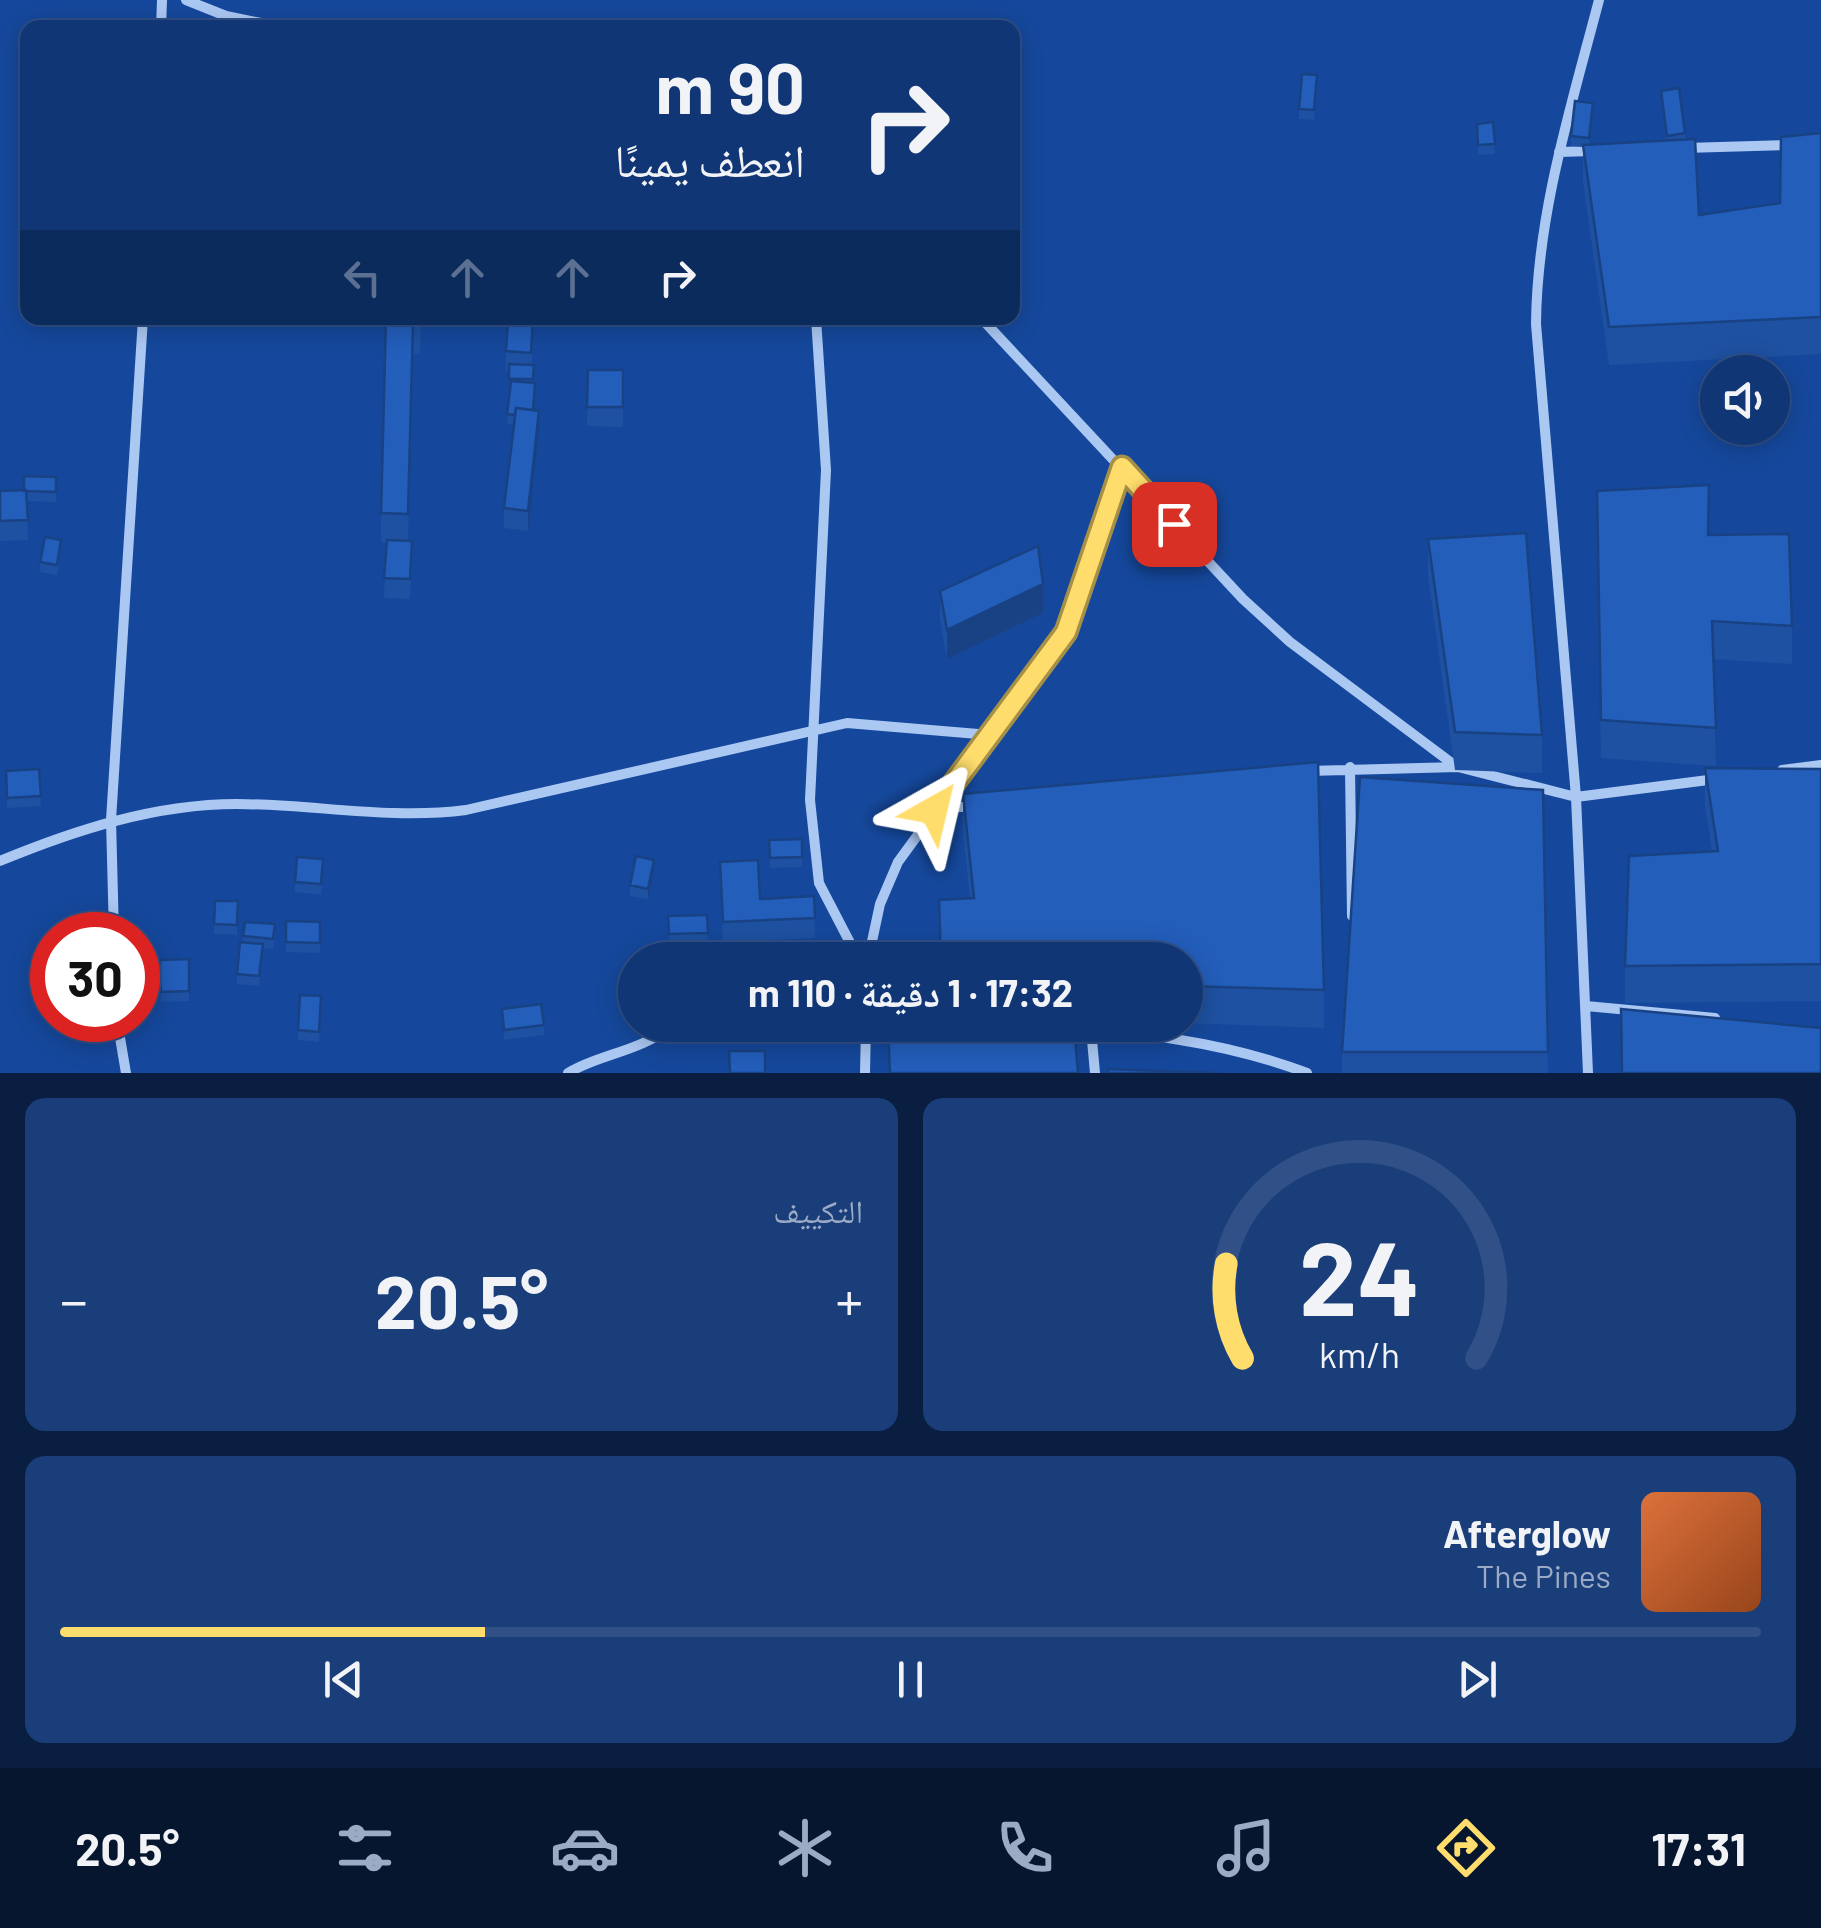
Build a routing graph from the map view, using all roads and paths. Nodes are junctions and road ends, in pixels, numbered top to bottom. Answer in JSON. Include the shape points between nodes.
{"nodes":[{"id":1,"x":186,"y":0,"type":"edge"},
{"id":2,"x":1598,"y":0,"type":"edge"},
{"id":3,"x":246,"y":20,"type":"edge"},
{"id":4,"x":1821,"y":144,"type":"edge"},
{"id":5,"x":1672,"y":148,"type":"edge"},
{"id":6,"x":1615,"y":150,"type":"edge"},
{"id":7,"x":1559,"y":152,"type":"junction"},
{"id":8,"x":143,"y":325,"type":"edge"},
{"id":9,"x":816,"y":325,"type":"edge"},
{"id":10,"x":987,"y":325,"type":"edge"},
{"id":11,"x":1122,"y":467,"type":"junction"},
{"id":12,"x":813,"y":728,"type":"junction"},
{"id":13,"x":990,"y":736,"type":"junction"},
{"id":14,"x":1821,"y":765,"type":"edge"},
{"id":15,"x":1350,"y":767,"type":"junction"},
{"id":16,"x":1458,"y":768,"type":"junction"},
{"id":17,"x":1291,"y":773,"type":"edge"},
{"id":18,"x":1761,"y":773,"type":"edge"},
{"id":19,"x":1724,"y":778,"type":"edge"},
{"id":20,"x":1576,"y":797,"type":"junction"},
{"id":21,"x":994,"y":804,"type":"edge"},
{"id":22,"x":934,"y":810,"type":"junction"},
{"id":23,"x":112,"y":820,"type":"junction"},
{"id":24,"x":0,"y":861,"type":"edge"},
{"id":25,"x":819,"y":884,"type":"junction"},
{"id":26,"x":806,"y":896,"type":"edge"},
{"id":27,"x":114,"y":912,"type":"edge"},
{"id":28,"x":779,"y":922,"type":"edge"},
{"id":29,"x":1352,"y":939,"type":"edge"},
{"id":30,"x":758,"y":942,"type":"edge"},
{"id":31,"x":850,"y":942,"type":"edge"},
{"id":32,"x":872,"y":942,"type":"edge"},
{"id":33,"x":1586,"y":1006,"type":"junction"},
{"id":34,"x":1723,"y":1019,"type":"edge"},
{"id":35,"x":121,"y":1042,"type":"edge"},
{"id":36,"x":645,"y":1042,"type":"edge"},
{"id":37,"x":865,"y":1042,"type":"edge"},
{"id":38,"x":1092,"y":1042,"type":"edge"},
{"id":39,"x":1188,"y":1042,"type":"edge"},
{"id":40,"x":126,"y":1073,"type":"edge"},
{"id":41,"x":568,"y":1073,"type":"edge"},
{"id":42,"x":864,"y":1073,"type":"edge"},
{"id":43,"x":1095,"y":1073,"type":"edge"},
{"id":44,"x":1308,"y":1073,"type":"edge"},
{"id":45,"x":1588,"y":1073,"type":"edge"}],
"edges":[{"from":1,"to":3,"type":"street"},
{"from":2,"to":7,"type":"street"},
{"from":4,"to":5,"type":"street"},
{"from":6,"to":7,"type":"street"},
{"from":7,"to":20,"type":"street","via":[[1536,268],[1536,324]]},
{"from":8,"to":23,"type":"street"},
{"from":9,"to":12,"type":"street","via":[[826,470]]},
{"from":10,"to":11,"type":"street"},
{"from":11,"to":13,"type":"street","via":[[1066,632]]},
{"from":11,"to":16,"type":"street","via":[[1290,642]]},
{"from":12,"to":13,"type":"street","via":[[863,723]]},
{"from":12,"to":23,"type":"street","via":[[466,810],[426,815],[232,804]]},
{"from":12,"to":25,"type":"street","via":[[810,800]]},
{"from":13,"to":22,"type":"street"},
{"from":14,"to":18,"type":"street"},
{"from":15,"to":16,"type":"street"},
{"from":15,"to":17,"type":"street"},
{"from":15,"to":29,"type":"street"},
{"from":16,"to":20,"type":"street"},
{"from":19,"to":20,"type":"street"},
{"from":20,"to":33,"type":"street"},
{"from":21,"to":22,"type":"street"},
{"from":22,"to":32,"type":"street","via":[[898,862]]},
{"from":23,"to":24,"type":"street"},
{"from":23,"to":27,"type":"street"},
{"from":25,"to":26,"type":"street"},
{"from":25,"to":31,"type":"street"},
{"from":28,"to":30,"type":"street"},
{"from":33,"to":34,"type":"street"},
{"from":33,"to":45,"type":"street"},
{"from":35,"to":40,"type":"street"},
{"from":36,"to":41,"type":"street"},
{"from":37,"to":42,"type":"street"},
{"from":38,"to":43,"type":"street"},
{"from":39,"to":44,"type":"street","via":[[1248,1050]]}]}
